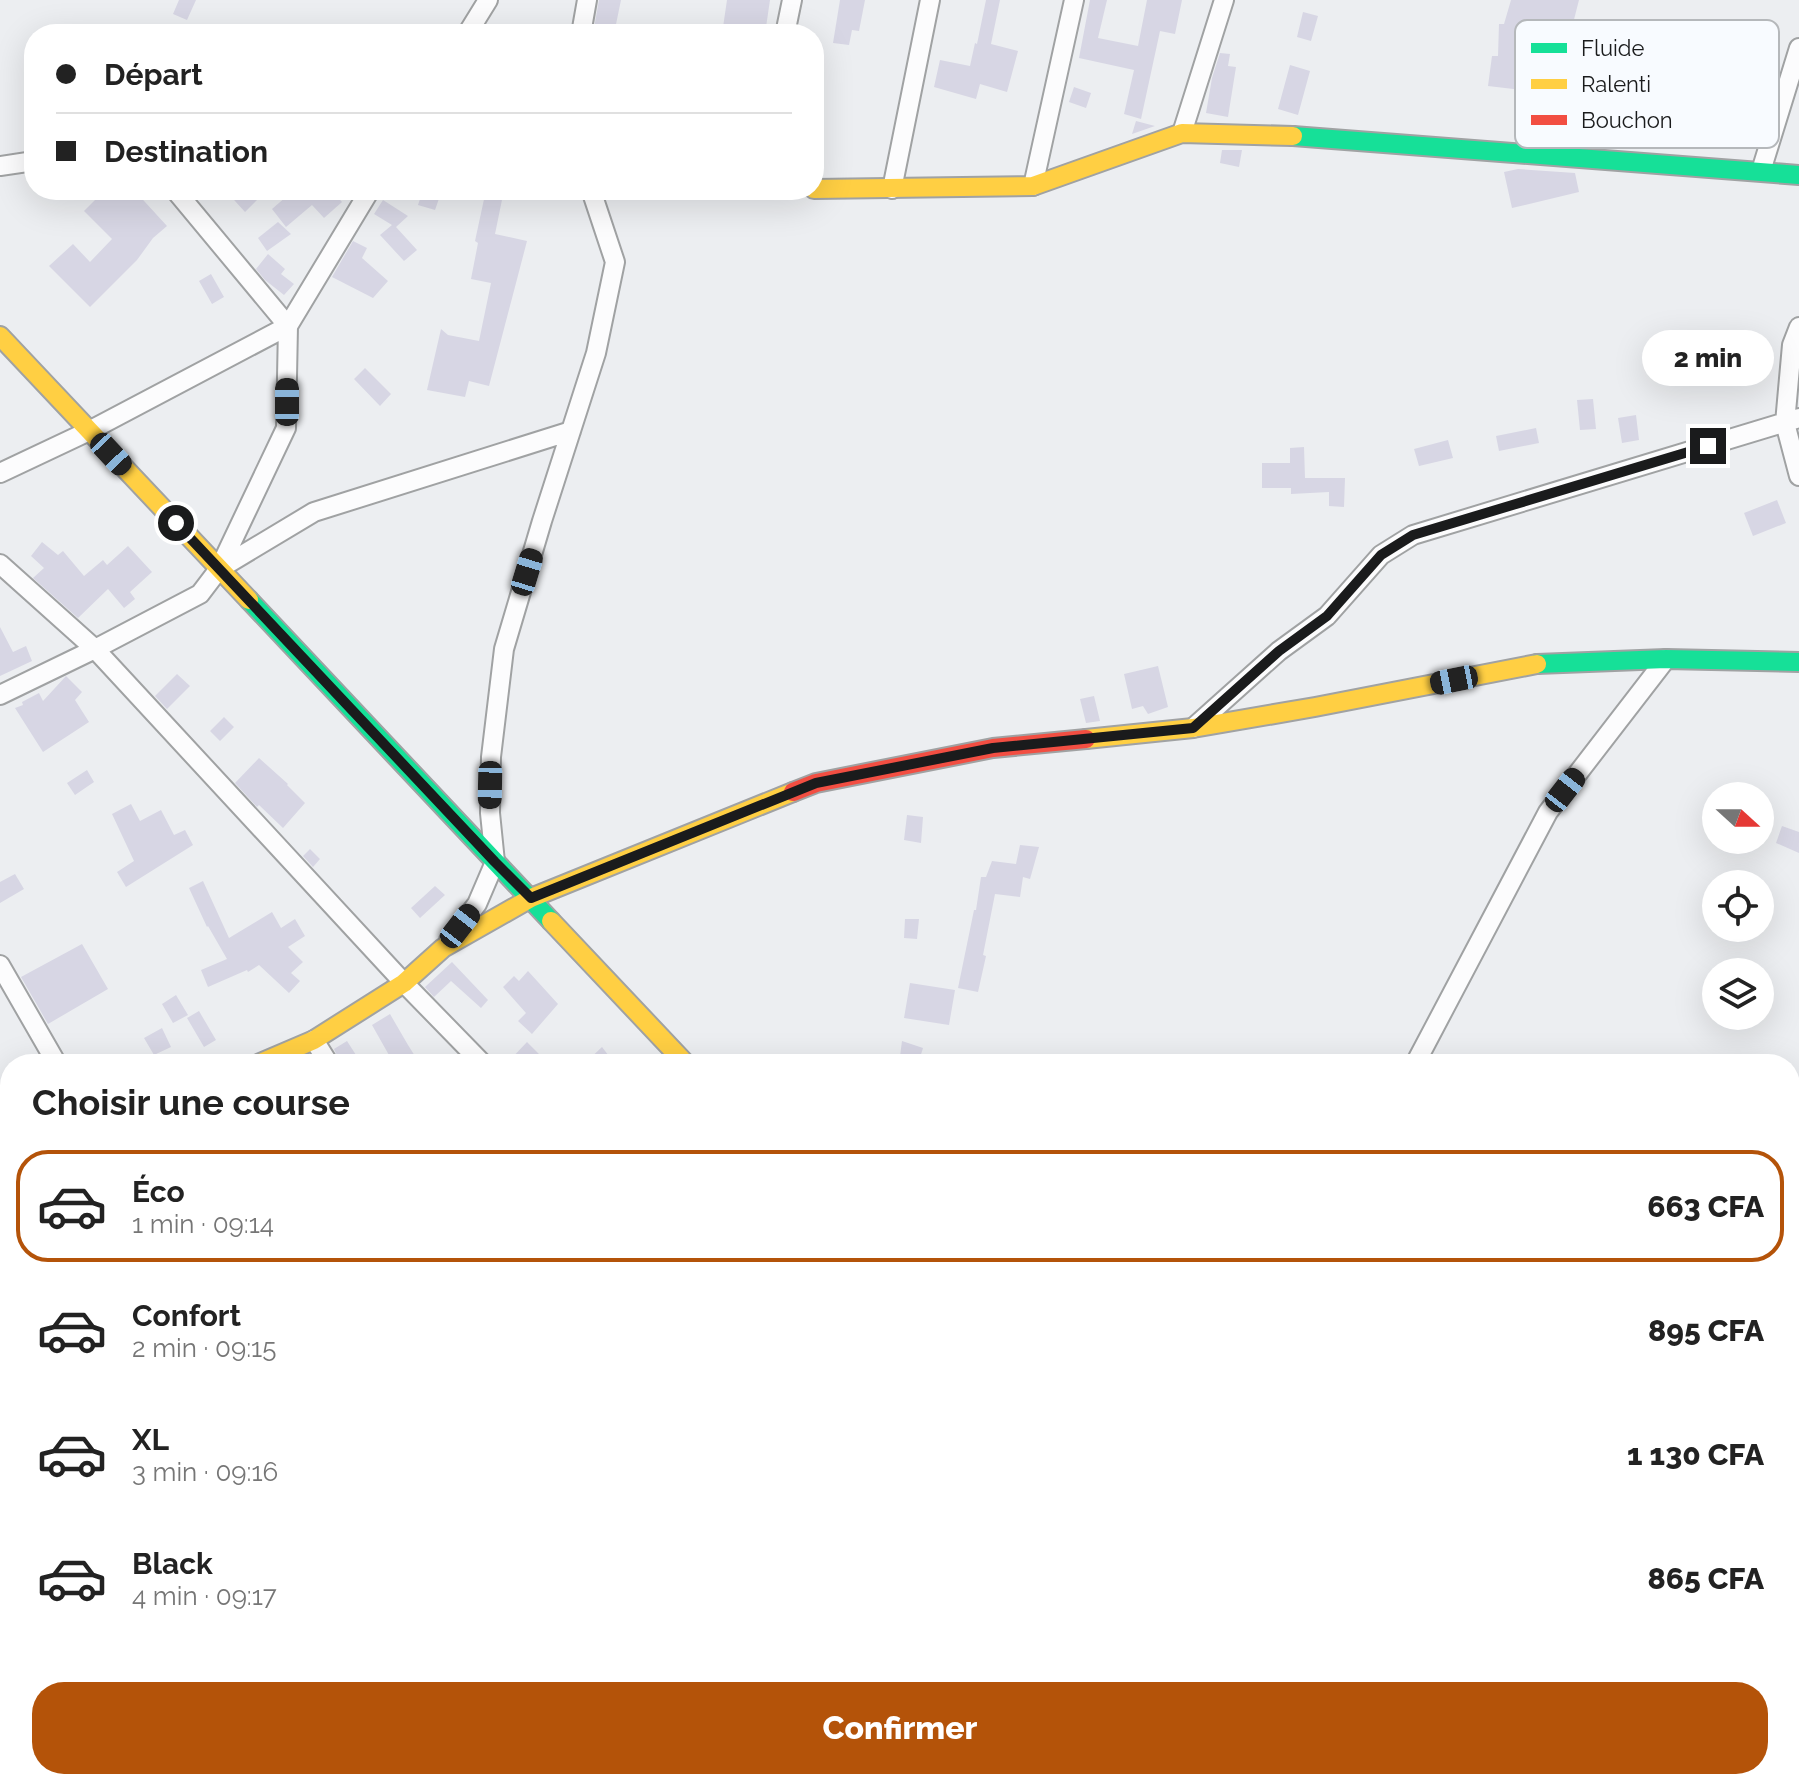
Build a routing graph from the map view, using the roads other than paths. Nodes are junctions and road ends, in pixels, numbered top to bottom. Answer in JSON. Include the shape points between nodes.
{"nodes":[{"id":1,"x":488,"y":0,"type":"edge"},
{"id":2,"x":587,"y":0,"type":"edge"},
{"id":3,"x":792,"y":0,"type":"edge"},
{"id":4,"x":930,"y":0,"type":"edge"},
{"id":5,"x":1074,"y":0,"type":"edge"},
{"id":6,"x":1224,"y":0,"type":"edge"},
{"id":7,"x":473,"y":24,"type":"edge"},
{"id":8,"x":583,"y":24,"type":"edge"},
{"id":9,"x":787,"y":24,"type":"edge"},
{"id":10,"x":1797,"y":62,"type":"edge"},
{"id":11,"x":1779,"y":116,"type":"edge"},
{"id":12,"x":1182,"y":133,"type":"junction"},
{"id":13,"x":1769,"y":148,"type":"edge"},
{"id":14,"x":24,"y":162,"type":"edge"},
{"id":15,"x":0,"y":166,"type":"edge"},
{"id":16,"x":1761,"y":171,"type":"junction"},
{"id":17,"x":1799,"y":175,"type":"edge"},
{"id":18,"x":1033,"y":186,"type":"junction"},
{"id":19,"x":824,"y":189,"type":"edge"},
{"id":20,"x":892,"y":189,"type":"junction"},
{"id":21,"x":183,"y":200,"type":"edge"},
{"id":22,"x":364,"y":200,"type":"edge"},
{"id":23,"x":594,"y":200,"type":"edge"},
{"id":24,"x":288,"y":326,"type":"junction"},
{"id":25,"x":1799,"y":327,"type":"edge"},
{"id":26,"x":0,"y":336,"type":"edge"},
{"id":27,"x":1792,"y":420,"type":"edge"},
{"id":28,"x":89,"y":431,"type":"junction"},
{"id":29,"x":571,"y":431,"type":"junction"},
{"id":30,"x":0,"y":473,"type":"edge"},
{"id":31,"x":1799,"y":476,"type":"edge"},
{"id":32,"x":0,"y":564,"type":"edge"},
{"id":33,"x":219,"y":569,"type":"junction"},
{"id":34,"x":95,"y":649,"type":"junction"},
{"id":35,"x":1666,"y":659,"type":"junction"},
{"id":36,"x":1799,"y":662,"type":"edge"},
{"id":37,"x":0,"y":695,"type":"edge"},
{"id":38,"x":1193,"y":728,"type":"junction"},
{"id":39,"x":495,"y":862,"type":"junction"},
{"id":40,"x":531,"y":898,"type":"junction"},
{"id":41,"x":443,"y":948,"type":"junction"},
{"id":42,"x":0,"y":965,"type":"edge"},
{"id":43,"x":404,"y":983,"type":"junction"},
{"id":44,"x":314,"y":1040,"type":"junction"},
{"id":45,"x":51,"y":1054,"type":"edge"},
{"id":46,"x":281,"y":1054,"type":"edge"},
{"id":47,"x":323,"y":1054,"type":"edge"},
{"id":48,"x":473,"y":1054,"type":"edge"},
{"id":49,"x":677,"y":1054,"type":"edge"},
{"id":50,"x":1420,"y":1054,"type":"edge"}],
"edges":[{"from":1,"to":7,"type":"street"},
{"from":2,"to":8,"type":"street"},
{"from":3,"to":9,"type":"street"},
{"from":4,"to":20,"type":"street"},
{"from":5,"to":18,"type":"street"},
{"from":6,"to":12,"type":"street"},
{"from":10,"to":11,"type":"street"},
{"from":12,"to":16,"type":"street","via":[[1309,136]]},
{"from":12,"to":18,"type":"street"},
{"from":13,"to":16,"type":"street"},
{"from":14,"to":15,"type":"street"},
{"from":16,"to":17,"type":"street"},
{"from":18,"to":20,"type":"street"},
{"from":19,"to":20,"type":"street"},
{"from":21,"to":24,"type":"street"},
{"from":22,"to":24,"type":"street"},
{"from":23,"to":29,"type":"street","via":[[615,262],[596,353]]},
{"from":24,"to":28,"type":"street"},
{"from":24,"to":33,"type":"street","via":[[286,428]]},
{"from":25,"to":27,"type":"street","via":[[1792,345]]},
{"from":26,"to":28,"type":"street"},
{"from":27,"to":31,"type":"street"},
{"from":27,"to":38,"type":"street","via":[[1413,535],[1381,555],[1327,616]]},
{"from":28,"to":30,"type":"street"},
{"from":28,"to":33,"type":"street"},
{"from":29,"to":33,"type":"street","via":[[314,512]]},
{"from":29,"to":39,"type":"street","via":[[504,649],[491,757]]},
{"from":32,"to":34,"type":"street"},
{"from":33,"to":34,"type":"street","via":[[200,594]]},
{"from":33,"to":39,"type":"street"},
{"from":34,"to":37,"type":"street"},
{"from":34,"to":43,"type":"street"},
{"from":35,"to":36,"type":"street"},
{"from":35,"to":38,"type":"street","via":[[1538,664]]},
{"from":35,"to":50,"type":"street","via":[[1548,812]]},
{"from":38,"to":40,"type":"street","via":[[993,748],[816,783]]},
{"from":39,"to":40,"type":"street"},
{"from":39,"to":41,"type":"street","via":[[477,904]]},
{"from":40,"to":41,"type":"street"},
{"from":40,"to":49,"type":"street"},
{"from":41,"to":43,"type":"street"},
{"from":42,"to":45,"type":"street"},
{"from":43,"to":44,"type":"street"},
{"from":43,"to":48,"type":"street"},
{"from":44,"to":46,"type":"street"},
{"from":44,"to":47,"type":"street"}]}
